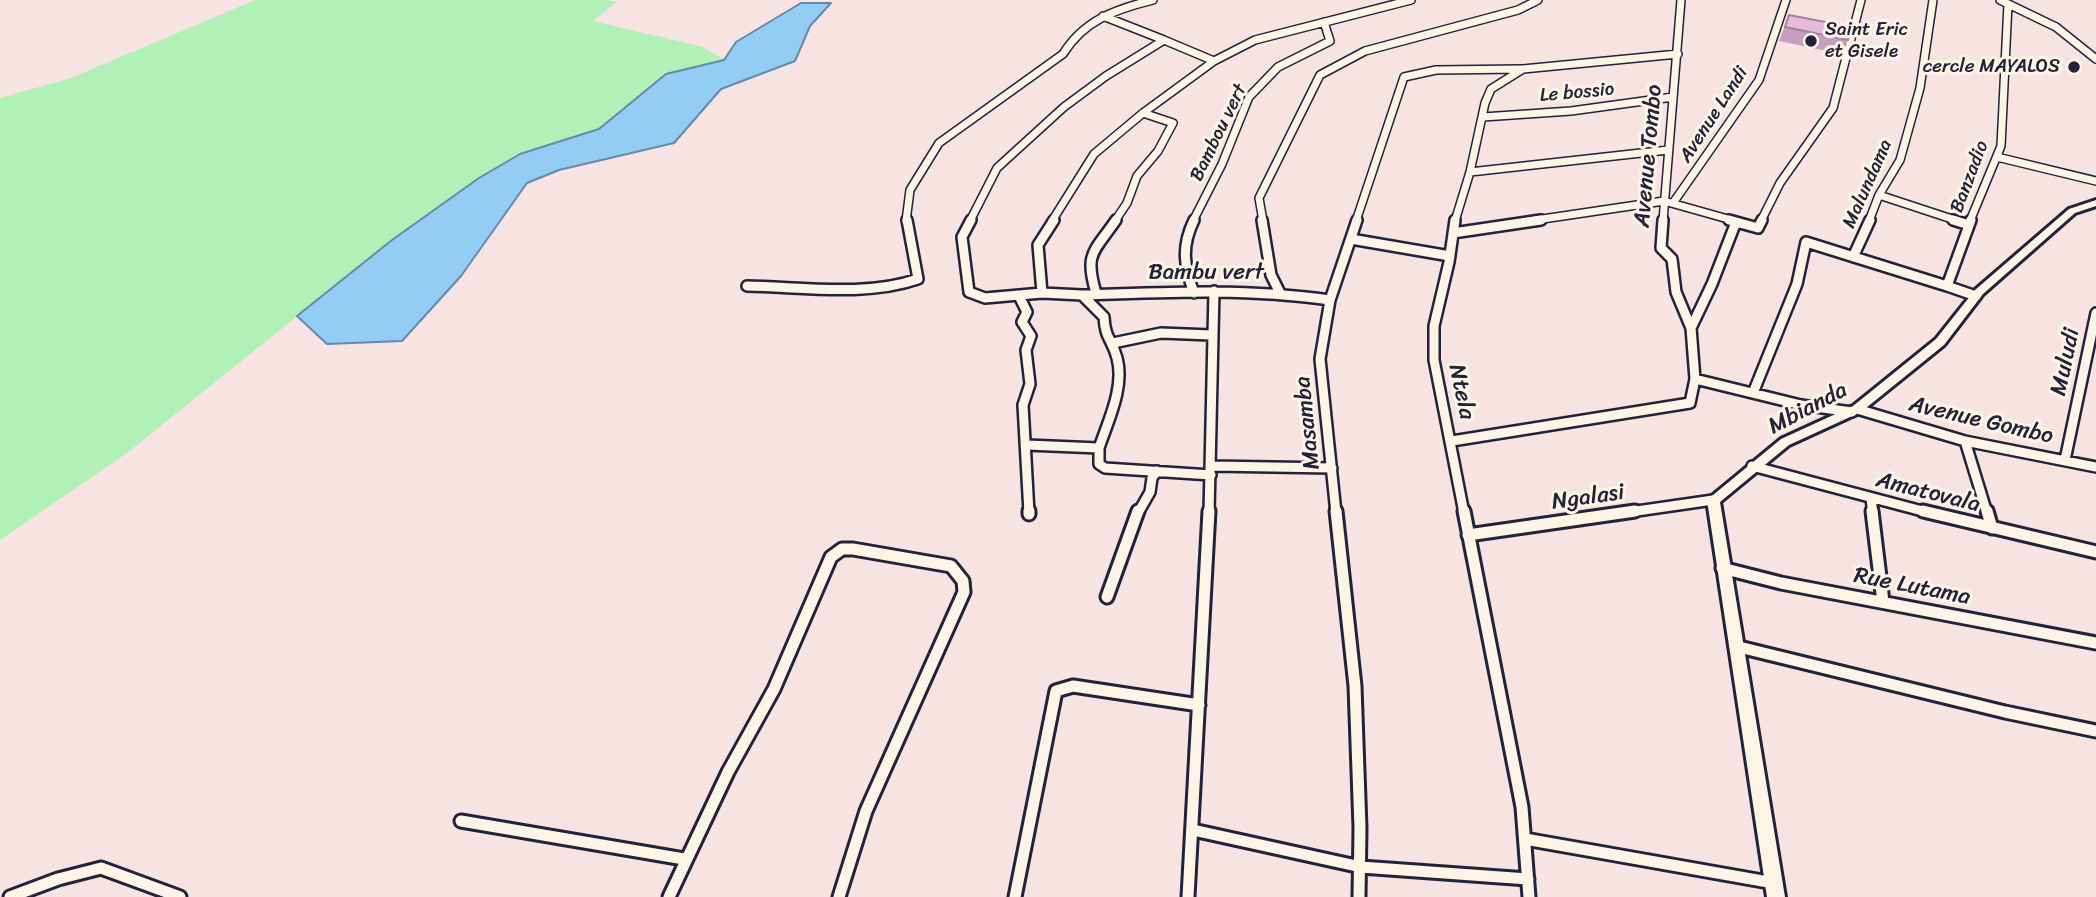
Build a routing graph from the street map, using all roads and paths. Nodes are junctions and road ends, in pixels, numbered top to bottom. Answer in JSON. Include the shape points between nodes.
{"nodes":[{"id":1,"x":1153,"y":0,"type":"edge"},
{"id":2,"x":1411,"y":0,"type":"edge"},
{"id":3,"x":1538,"y":0,"type":"edge"},
{"id":4,"x":1681,"y":0,"type":"edge"},
{"id":5,"x":1786,"y":0,"type":"edge"},
{"id":6,"x":1861,"y":0,"type":"edge"},
{"id":7,"x":1933,"y":0,"type":"edge"},
{"id":8,"x":2004,"y":2,"type":"edge"},
{"id":9,"x":1103,"y":16,"type":"junction"},
{"id":10,"x":1324,"y":22,"type":"junction"},
{"id":11,"x":1164,"y":40,"type":"junction"},
{"id":12,"x":1678,"y":54,"type":"junction"},
{"id":13,"x":2096,"y":59,"type":"edge"},
{"id":14,"x":1214,"y":61,"type":"junction"},
{"id":15,"x":1523,"y":69,"type":"junction"},
{"id":16,"x":1673,"y":97,"type":"junction"},
{"id":17,"x":1143,"y":113,"type":"junction"},
{"id":18,"x":1483,"y":117,"type":"junction"},
{"id":19,"x":1668,"y":150,"type":"junction"},
{"id":20,"x":1997,"y":157,"type":"junction"},
{"id":21,"x":1470,"y":172,"type":"junction"},
{"id":22,"x":2096,"y":181,"type":"edge"},
{"id":23,"x":1879,"y":195,"type":"junction"},
{"id":24,"x":1668,"y":202,"type":"junction"},
{"id":25,"x":2096,"y":204,"type":"edge"},
{"id":26,"x":1736,"y":222,"type":"junction"},
{"id":27,"x":1969,"y":225,"type":"junction"},
{"id":28,"x":1453,"y":233,"type":"junction"},
{"id":29,"x":1351,"y":239,"type":"junction"},
{"id":30,"x":1450,"y":256,"type":"junction"},
{"id":31,"x":1853,"y":257,"type":"junction"},
{"id":32,"x":747,"y":286,"type":"dead end"},
{"id":33,"x":1947,"y":286,"type":"junction"},
{"id":34,"x":1214,"y":291,"type":"junction"},
{"id":35,"x":1042,"y":293,"type":"junction"},
{"id":36,"x":1096,"y":293,"type":"junction"},
{"id":37,"x":1194,"y":293,"type":"junction"},
{"id":38,"x":1280,"y":293,"type":"junction"},
{"id":39,"x":1082,"y":295,"type":"junction"},
{"id":40,"x":1019,"y":296,"type":"junction"},
{"id":41,"x":1976,"y":296,"type":"junction"},
{"id":42,"x":1330,"y":300,"type":"junction"},
{"id":43,"x":2096,"y":313,"type":"edge"},
{"id":44,"x":1691,"y":328,"type":"junction"},
{"id":45,"x":1211,"y":335,"type":"junction"},
{"id":46,"x":1113,"y":343,"type":"junction"},
{"id":47,"x":1695,"y":379,"type":"junction"},
{"id":48,"x":1753,"y":393,"type":"junction"},
{"id":49,"x":1854,"y":411,"type":"junction"},
{"id":50,"x":1452,"y":441,"type":"junction"},
{"id":51,"x":1965,"y":441,"type":"junction"},
{"id":52,"x":1027,"y":445,"type":"junction"},
{"id":53,"x":1099,"y":448,"type":"junction"},
{"id":54,"x":2065,"y":460,"type":"junction"},
{"id":55,"x":1752,"y":466,"type":"junction"},
{"id":56,"x":2096,"y":467,"type":"edge"},
{"id":57,"x":1332,"y":468,"type":"junction"},
{"id":58,"x":1211,"y":470,"type":"junction"},
{"id":59,"x":1157,"y":471,"type":"junction"},
{"id":60,"x":1871,"y":499,"type":"junction"},
{"id":61,"x":1713,"y":500,"type":"junction"},
{"id":62,"x":1029,"y":514,"type":"dead end"},
{"id":63,"x":1992,"y":528,"type":"junction"},
{"id":64,"x":1468,"y":535,"type":"junction"},
{"id":65,"x":2096,"y":552,"type":"edge"},
{"id":66,"x":1722,"y":568,"type":"junction"},
{"id":67,"x":1107,"y":597,"type":"dead end"},
{"id":68,"x":1883,"y":602,"type":"junction"},
{"id":69,"x":2096,"y":643,"type":"edge"},
{"id":70,"x":1735,"y":646,"type":"junction"},
{"id":71,"x":1199,"y":705,"type":"junction"},
{"id":72,"x":2096,"y":731,"type":"edge"},
{"id":73,"x":461,"y":821,"type":"dead end"},
{"id":74,"x":1193,"y":830,"type":"junction"},
{"id":75,"x":1525,"y":839,"type":"junction"},
{"id":76,"x":684,"y":859,"type":"junction"},
{"id":77,"x":1361,"y":867,"type":"junction"},
{"id":78,"x":1528,"y":879,"type":"junction"},
{"id":79,"x":1775,"y":890,"type":"edge"},
{"id":80,"x":10,"y":897,"type":"edge"},
{"id":81,"x":180,"y":897,"type":"edge"},
{"id":82,"x":669,"y":897,"type":"edge"},
{"id":83,"x":839,"y":897,"type":"edge"},
{"id":84,"x":1015,"y":897,"type":"edge"},
{"id":85,"x":1188,"y":897,"type":"edge"},
{"id":86,"x":1359,"y":897,"type":"edge"},
{"id":87,"x":1529,"y":897,"type":"edge"}],
"edges":[{"from":1,"to":9,"type":"street"},
{"from":2,"to":10,"type":"street"},
{"from":3,"to":38,"type":"street","via":[[1518,10],[1365,51],[1320,75],[1259,198],[1271,275]]},
{"from":4,"to":12,"type":"street","name":"Avenue Tombo"},
{"from":5,"to":24,"type":"street","name":"Avenue Landi","via":[[1759,80]]},
{"from":6,"to":26,"type":"street","via":[[1833,108],[1780,183],[1758,228]]},
{"from":7,"to":23,"type":"street","name":"Malundama","via":[[1912,120],[1900,160]]},
{"from":8,"to":13,"type":"street","via":[[2056,27]]},
{"from":8,"to":20,"type":"street","name":"Banzadio"},
{"from":9,"to":11,"type":"street"},
{"from":9,"to":32,"type":"street","via":[[1071,37],[1063,54],[939,143],[910,190],[906,225],[918,279],[880,287]]},
{"from":10,"to":14,"type":"street","via":[[1255,40]]},
{"from":10,"to":37,"type":"street","name":"Bambou vert","via":[[1330,41],[1278,67],[1250,97],[1188,232],[1184,266]]},
{"from":11,"to":14,"type":"street"},
{"from":11,"to":40,"type":"street","name":"Bambu vert","via":[[1064,107],[1011,153],[989,182],[962,237],[969,292],[985,298]]},
{"from":12,"to":15,"type":"street","name":"Ntela"},
{"from":12,"to":16,"type":"street","name":"Avenue Tombo"},
{"from":14,"to":17,"type":"street"},
{"from":15,"to":18,"type":"street","name":"Ntela","via":[[1491,89]]},
{"from":15,"to":29,"type":"street","name":"Masamba","via":[[1436,69],[1404,77]]},
{"from":16,"to":18,"type":"street","name":"Le bossio"},
{"from":16,"to":19,"type":"street","name":"Avenue Tombo"},
{"from":17,"to":35,"type":"street","via":[[1094,153],[1038,245]]},
{"from":17,"to":36,"type":"street","via":[[1172,122],[1090,259]]},
{"from":18,"to":21,"type":"street","name":"Ntela"},
{"from":19,"to":21,"type":"street"},
{"from":19,"to":24,"type":"street","name":"Avenue Tombo"},
{"from":20,"to":22,"type":"street"},
{"from":20,"to":27,"type":"street","name":"Banzadio"},
{"from":21,"to":28,"type":"street","name":"Ntela"},
{"from":23,"to":27,"type":"street"},
{"from":23,"to":31,"type":"street","name":"Malundama"},
{"from":24,"to":26,"type":"street"},
{"from":24,"to":28,"type":"street"},
{"from":24,"to":44,"type":"street","name":"Avenue Tombo","via":[[1661,248],[1672,259],[1676,292]]},
{"from":25,"to":41,"type":"street","name":"Mbianda","via":[[2072,211]]},
{"from":26,"to":44,"type":"street"},
{"from":27,"to":33,"type":"street","name":"Banzadio"},
{"from":28,"to":30,"type":"street","name":"Ntela"},
{"from":29,"to":30,"type":"street"},
{"from":29,"to":42,"type":"street","name":"Masamba"},
{"from":30,"to":50,"type":"street","name":"Ntela","via":[[1434,326],[1434,360]]},
{"from":31,"to":33,"type":"street"},
{"from":31,"to":48,"type":"street","via":[[1806,242],[1779,336]]},
{"from":33,"to":41,"type":"street"},
{"from":34,"to":37,"type":"street","name":"Bambu vert"},
{"from":34,"to":38,"type":"street","name":"Bambu vert"},
{"from":34,"to":45,"type":"street"},
{"from":35,"to":39,"type":"street","name":"Bambu vert"},
{"from":35,"to":40,"type":"street","name":"Bambu vert"},
{"from":36,"to":37,"type":"street","name":"Bambu vert"},
{"from":36,"to":39,"type":"street","name":"Bambu vert"},
{"from":38,"to":42,"type":"street","name":"Bambu vert"},
{"from":39,"to":46,"type":"street","via":[[1104,317],[1105,335]]},
{"from":40,"to":52,"type":"street","via":[[1027,312],[1023,322],[1031,336],[1026,350],[1030,384],[1023,405]]},
{"from":41,"to":49,"type":"street","name":"Mbianda","via":[[1940,342]]},
{"from":42,"to":57,"type":"street","name":"Masamba","via":[[1320,359]]},
{"from":43,"to":54,"type":"street","name":"Muludi"},
{"from":44,"to":47,"type":"street","name":"Avenue Tombo"},
{"from":45,"to":46,"type":"street","via":[[1166,331]]},
{"from":45,"to":58,"type":"street"},
{"from":46,"to":53,"type":"street","via":[[1118,385]]},
{"from":47,"to":48,"type":"street","name":"Avenue Gombo"},
{"from":47,"to":50,"type":"street","via":[[1690,402]]},
{"from":48,"to":49,"type":"street","name":"Avenue Gombo"},
{"from":49,"to":51,"type":"street","name":"Avenue Gombo"},
{"from":49,"to":55,"type":"street","name":"Mbianda","via":[[1785,442]]},
{"from":50,"to":64,"type":"street","name":"Ntela"},
{"from":51,"to":54,"type":"street","name":"Avenue Gombo"},
{"from":51,"to":63,"type":"street"},
{"from":52,"to":53,"type":"street"},
{"from":52,"to":62,"type":"street"},
{"from":53,"to":59,"type":"street","via":[[1101,466]]},
{"from":54,"to":56,"type":"street","name":"Avenue Gombo"},
{"from":55,"to":60,"type":"street","name":"Amatovala"},
{"from":55,"to":61,"type":"street","name":"Mbianda"},
{"from":57,"to":58,"type":"street"},
{"from":57,"to":77,"type":"street","name":"Masamba","via":[[1355,686]]},
{"from":58,"to":59,"type":"street"},
{"from":58,"to":71,"type":"street"},
{"from":59,"to":67,"type":"street"},
{"from":60,"to":63,"type":"street","name":"Amatovala"},
{"from":60,"to":68,"type":"street"},
{"from":61,"to":64,"type":"street","name":"Ngalasi"},
{"from":61,"to":66,"type":"street"},
{"from":63,"to":65,"type":"street","name":"Amatovala"},
{"from":64,"to":75,"type":"street","name":"Ntela"},
{"from":66,"to":68,"type":"street","name":"Rue Lutama"},
{"from":66,"to":70,"type":"street"},
{"from":68,"to":69,"type":"street","name":"Rue Lutama"},
{"from":70,"to":72,"type":"street"},
{"from":70,"to":79,"type":"street"},
{"from":71,"to":74,"type":"street"},
{"from":71,"to":84,"type":"street","via":[[1073,687],[1056,691]]},
{"from":73,"to":76,"type":"street"},
{"from":74,"to":77,"type":"street"},
{"from":74,"to":85,"type":"street"},
{"from":75,"to":78,"type":"street","name":"Ntela"},
{"from":75,"to":79,"type":"street"},
{"from":76,"to":82,"type":"street"},
{"from":76,"to":83,"type":"street","via":[[774,689],[831,557],[853,548],[951,566],[963,581],[964,592],[866,811]]},
{"from":77,"to":78,"type":"street"},
{"from":77,"to":86,"type":"street","name":"Masamba"},
{"from":78,"to":87,"type":"street","name":"Ntela"},
{"from":80,"to":81,"type":"street","via":[[58,878],[101,868]]}]}
